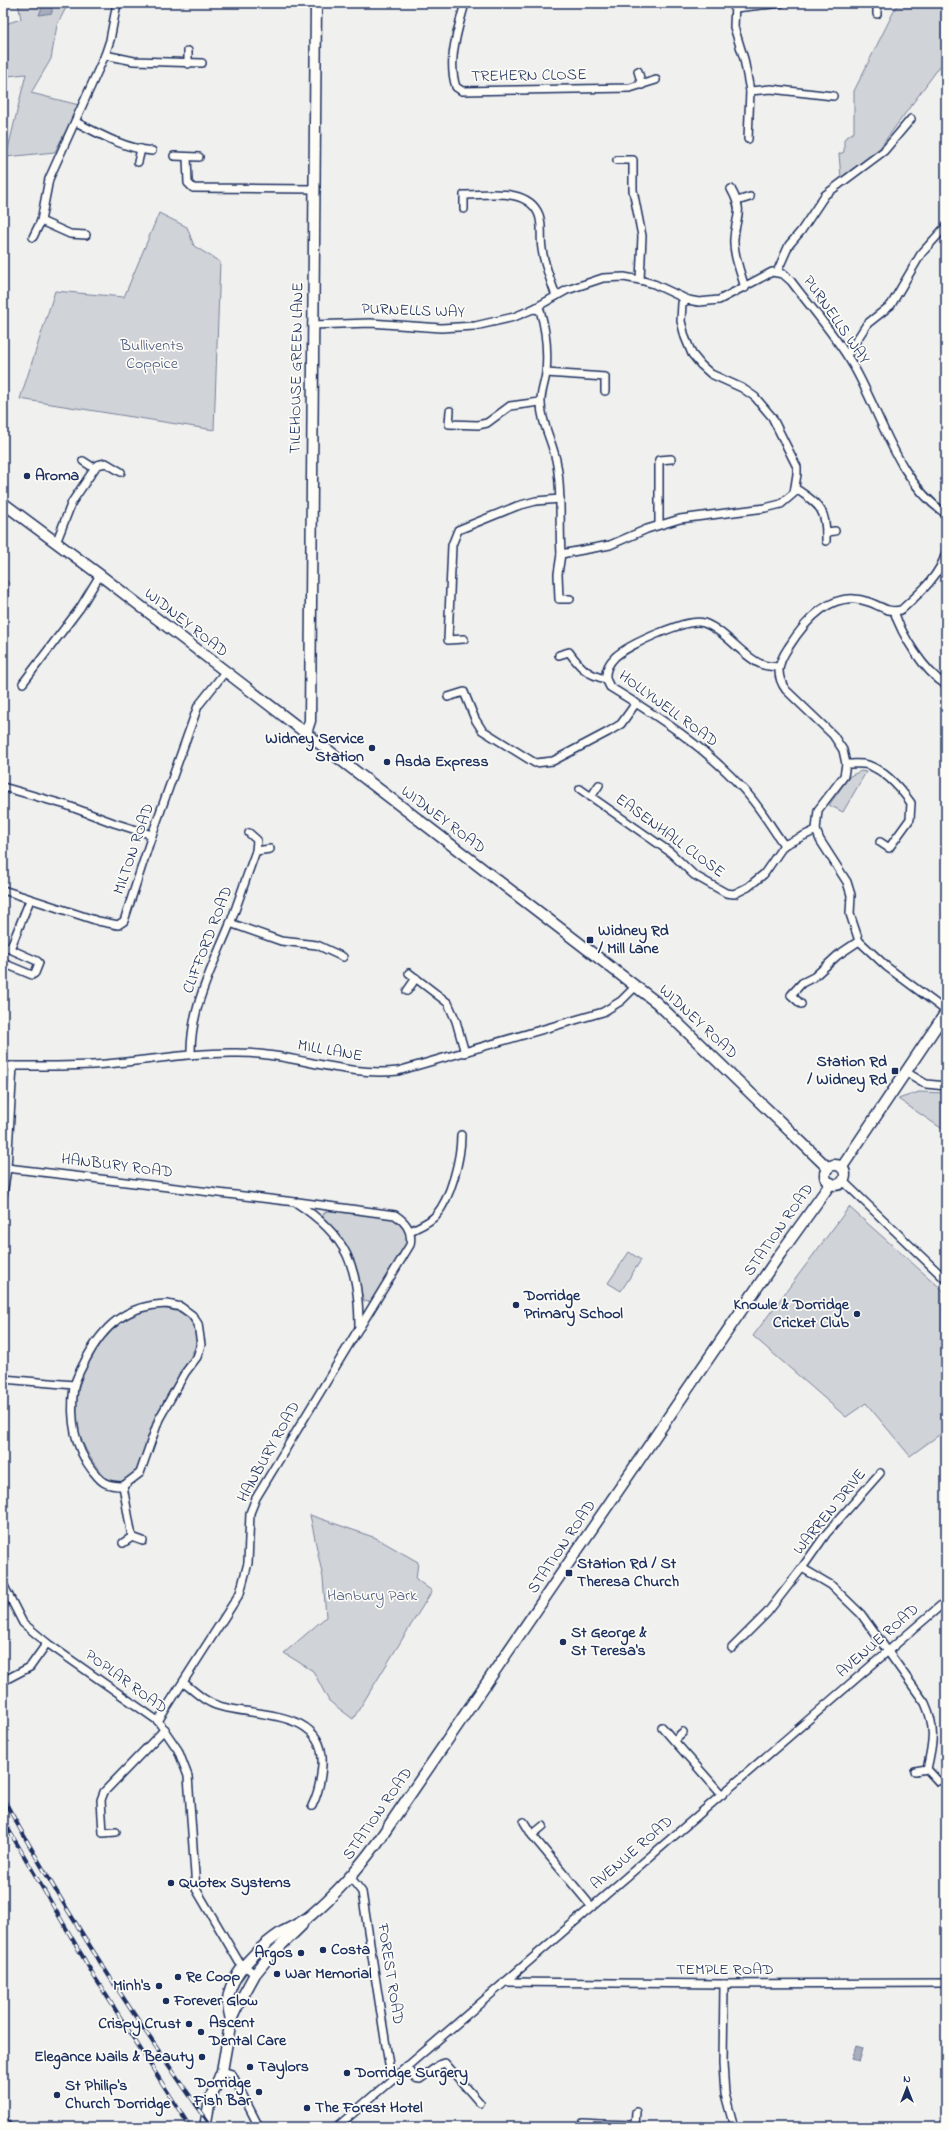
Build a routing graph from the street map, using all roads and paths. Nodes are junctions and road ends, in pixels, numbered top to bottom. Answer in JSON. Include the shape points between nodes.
{"nodes":[{"id":1,"x":116,"y":3,"type":"edge"},
{"id":2,"x":316,"y":3,"type":"edge"},
{"id":3,"x":465,"y":3,"type":"edge"},
{"id":4,"x":781,"y":3,"type":"edge"},
{"id":5,"x":877,"y":3,"type":"edge"},
{"id":6,"x":735,"y":6,"type":"edge"},
{"id":7,"x":877,"y":14,"type":"dead end"},
{"id":8,"x":188,"y":51,"type":"dead end"},
{"id":9,"x":105,"y":55,"type":"junction"},
{"id":10,"x":202,"y":63,"type":"dead end"},
{"id":11,"x":188,"y":64,"type":"junction"},
{"id":12,"x":638,"y":71,"type":"dead end"},
{"id":13,"x":656,"y":80,"type":"dead end"},
{"id":14,"x":642,"y":85,"type":"junction"},
{"id":15,"x":750,"y":91,"type":"junction"},
{"id":16,"x":833,"y":96,"type":"dead end"},
{"id":17,"x":911,"y":119,"type":"dead end"},
{"id":18,"x":76,"y":122,"type":"junction"},
{"id":19,"x":748,"y":139,"type":"dead end"},
{"id":20,"x":141,"y":150,"type":"junction"},
{"id":21,"x":152,"y":151,"type":"dead end"},
{"id":22,"x":174,"y":156,"type":"dead end"},
{"id":23,"x":187,"y":157,"type":"junction"},
{"id":24,"x":198,"y":157,"type":"dead end"},
{"id":25,"x":617,"y":160,"type":"dead end"},
{"id":26,"x":138,"y":162,"type":"dead end"},
{"id":27,"x":315,"y":189,"type":"junction"},
{"id":28,"x":731,"y":189,"type":"dead end"},
{"id":29,"x":750,"y":197,"type":"dead end"},
{"id":30,"x":737,"y":201,"type":"junction"},
{"id":31,"x":464,"y":209,"type":"dead end"},
{"id":32,"x":41,"y":221,"type":"junction"},
{"id":33,"x":946,"y":226,"type":"edge"},
{"id":34,"x":86,"y":235,"type":"dead end"},
{"id":35,"x":33,"y":237,"type":"dead end"},
{"id":36,"x":777,"y":272,"type":"junction"},
{"id":37,"x":640,"y":280,"type":"junction"},
{"id":38,"x":744,"y":288,"type":"junction"},
{"id":39,"x":556,"y":296,"type":"junction"},
{"id":40,"x":688,"y":300,"type":"junction"},
{"id":41,"x":533,"y":309,"type":"junction"},
{"id":42,"x":312,"y":325,"type":"junction"},
{"id":43,"x":847,"y":355,"type":"junction"},
{"id":44,"x":546,"y":373,"type":"junction"},
{"id":45,"x":605,"y":391,"type":"dead end"},
{"id":46,"x":540,"y":402,"type":"junction"},
{"id":47,"x":450,"y":411,"type":"dead end"},
{"id":48,"x":671,"y":459,"type":"dead end"},
{"id":49,"x":83,"y":461,"type":"dead end"},
{"id":50,"x":94,"y":468,"type":"junction"},
{"id":51,"x":121,"y":472,"type":"dead end"},
{"id":52,"x":795,"y":488,"type":"junction"},
{"id":53,"x":560,"y":499,"type":"junction"},
{"id":54,"x":3,"y":503,"type":"edge"},
{"id":55,"x":946,"y":514,"type":"edge"},
{"id":56,"x":659,"y":524,"type":"junction"},
{"id":57,"x":835,"y":531,"type":"dead end"},
{"id":58,"x":826,"y":532,"type":"junction"},
{"id":59,"x":826,"y":541,"type":"dead end"},
{"id":60,"x":56,"y":543,"type":"junction"},
{"id":61,"x":946,"y":552,"type":"edge"},
{"id":62,"x":561,"y":554,"type":"junction"},
{"id":63,"x":100,"y":575,"type":"junction"},
{"id":64,"x":570,"y":600,"type":"dead end"},
{"id":65,"x":894,"y":611,"type":"junction"},
{"id":66,"x":464,"y":640,"type":"dead end"},
{"id":67,"x":559,"y":655,"type":"dead end"},
{"id":68,"x":779,"y":667,"type":"junction"},
{"id":69,"x":225,"y":672,"type":"junction"},
{"id":70,"x":606,"y":679,"type":"junction"},
{"id":71,"x":23,"y":682,"type":"dead end"},
{"id":72,"x":946,"y":685,"type":"edge"},
{"id":73,"x":448,"y":697,"type":"dead end"},
{"id":74,"x":636,"y":703,"type":"junction"},
{"id":75,"x":306,"y":733,"type":"junction"},
{"id":76,"x":846,"y":764,"type":"junction"},
{"id":77,"x":599,"y":785,"type":"dead end"},
{"id":78,"x":3,"y":787,"type":"edge"},
{"id":79,"x":580,"y":789,"type":"dead end"},
{"id":80,"x":591,"y":797,"type":"junction"},
{"id":81,"x":816,"y":830,"type":"junction"},
{"id":82,"x":249,"y":833,"type":"dead end"},
{"id":83,"x":152,"y":835,"type":"junction"},
{"id":84,"x":880,"y":842,"type":"dead end"},
{"id":85,"x":784,"y":845,"type":"junction"},
{"id":86,"x":270,"y":849,"type":"dead end"},
{"id":87,"x":256,"y":851,"type":"junction"},
{"id":88,"x":3,"y":890,"type":"edge"},
{"id":89,"x":30,"y":900,"type":"junction"},
{"id":90,"x":230,"y":923,"type":"junction"},
{"id":91,"x":859,"y":941,"type":"junction"},
{"id":92,"x":6,"y":947,"type":"edge"},
{"id":93,"x":343,"y":957,"type":"dead end"},
{"id":94,"x":3,"y":963,"type":"edge"},
{"id":95,"x":409,"y":973,"type":"dead end"},
{"id":96,"x":416,"y":978,"type":"junction"},
{"id":97,"x":636,"y":986,"type":"junction"},
{"id":98,"x":406,"y":991,"type":"dead end"},
{"id":99,"x":801,"y":1004,"type":"dead end"},
{"id":100,"x":946,"y":1012,"type":"edge"},
{"id":101,"x":465,"y":1053,"type":"junction"},
{"id":102,"x":191,"y":1055,"type":"junction"},
{"id":103,"x":3,"y":1066,"type":"edge"},
{"id":104,"x":13,"y":1066,"type":"junction"},
{"id":105,"x":906,"y":1072,"type":"junction"},
{"id":106,"x":946,"y":1086,"type":"edge"},
{"id":107,"x":461,"y":1135,"type":"dead end"},
{"id":108,"x":7,"y":1168,"type":"junction"},
{"id":109,"x":828,"y":1168,"type":"junction"},
{"id":110,"x":842,"y":1168,"type":"junction"},
{"id":111,"x":843,"y":1181,"type":"junction"},
{"id":112,"x":830,"y":1183,"type":"junction"},
{"id":113,"x":3,"y":1195,"type":"edge"},
{"id":114,"x":295,"y":1202,"type":"junction"},
{"id":115,"x":410,"y":1231,"type":"junction"},
{"id":116,"x":946,"y":1280,"type":"edge"},
{"id":117,"x":359,"y":1328,"type":"junction"},
{"id":118,"x":3,"y":1379,"type":"edge"},
{"id":119,"x":74,"y":1385,"type":"junction"},
{"id":120,"x":880,"y":1474,"type":"dead end"},
{"id":121,"x":123,"y":1486,"type":"junction"},
{"id":122,"x":132,"y":1537,"type":"junction"},
{"id":123,"x":143,"y":1541,"type":"dead end"},
{"id":124,"x":123,"y":1543,"type":"dead end"},
{"id":125,"x":802,"y":1568,"type":"junction"},
{"id":126,"x":3,"y":1584,"type":"edge"},
{"id":127,"x":946,"y":1601,"type":"edge"},
{"id":128,"x":47,"y":1643,"type":"junction"},
{"id":129,"x":732,"y":1648,"type":"dead end"},
{"id":130,"x":888,"y":1651,"type":"junction"},
{"id":131,"x":3,"y":1681,"type":"edge"},
{"id":132,"x":184,"y":1683,"type":"junction"},
{"id":133,"x":158,"y":1721,"type":"junction"},
{"id":134,"x":662,"y":1727,"type":"dead end"},
{"id":135,"x":165,"y":1730,"type":"junction"},
{"id":136,"x":683,"y":1732,"type":"dead end"},
{"id":137,"x":674,"y":1740,"type":"junction"},
{"id":138,"x":927,"y":1769,"type":"junction"},
{"id":139,"x":915,"y":1771,"type":"dead end"},
{"id":140,"x":938,"y":1781,"type":"dead end"},
{"id":141,"x":722,"y":1795,"type":"junction"},
{"id":142,"x":312,"y":1806,"type":"dead end"},
{"id":143,"x":524,"y":1822,"type":"dead end"},
{"id":144,"x":543,"y":1826,"type":"dead end"},
{"id":145,"x":116,"y":1832,"type":"dead end"},
{"id":146,"x":532,"y":1835,"type":"junction"},
{"id":147,"x":351,"y":1878,"type":"junction"},
{"id":148,"x":591,"y":1906,"type":"junction"},
{"id":149,"x":306,"y":1918,"type":"junction"},
{"id":150,"x":243,"y":1966,"type":"junction"},
{"id":151,"x":255,"y":1974,"type":"junction"},
{"id":152,"x":504,"y":1982,"type":"junction"},
{"id":153,"x":946,"y":1983,"type":"edge"},
{"id":154,"x":724,"y":1984,"type":"junction"},
{"id":155,"x":231,"y":2020,"type":"junction"},
{"id":156,"x":407,"y":2066,"type":"junction"},
{"id":157,"x":222,"y":2071,"type":"junction"},
{"id":158,"x":394,"y":2078,"type":"junction"},
{"id":159,"x":480,"y":2103,"type":"dead end"},
{"id":160,"x":636,"y":2112,"type":"dead end"},
{"id":161,"x":3,"y":2120,"type":"edge"},
{"id":162,"x":584,"y":2123,"type":"dead end"},
{"id":163,"x":599,"y":2126,"type":"edge"},
{"id":164,"x":635,"y":2126,"type":"edge"},
{"id":165,"x":8,"y":2127,"type":"edge"},
{"id":166,"x":205,"y":2127,"type":"edge"},
{"id":167,"x":259,"y":2127,"type":"edge"},
{"id":168,"x":337,"y":2127,"type":"edge"},
{"id":169,"x":734,"y":2127,"type":"edge"}],
"edges":[{"from":1,"to":9,"type":"street"},
{"from":2,"to":27,"type":"street","name":"TILEHOUSE GREEN LANE"},
{"from":3,"to":14,"type":"street","name":"TREHERN CLOSE","via":[[453,49],[454,80],[456,88],[462,91],[630,88]]},
{"from":4,"to":6,"type":"street"},
{"from":5,"to":7,"type":"street"},
{"from":6,"to":15,"type":"street","via":[[734,27]]},
{"from":8,"to":11,"type":"street"},
{"from":9,"to":11,"type":"street","via":[[134,61]]},
{"from":9,"to":18,"type":"street"},
{"from":10,"to":11,"type":"street"},
{"from":12,"to":14,"type":"street"},
{"from":13,"to":14,"type":"street","name":"TREHERN CLOSE"},
{"from":15,"to":16,"type":"street","via":[[771,89]]},
{"from":15,"to":19,"type":"street"},
{"from":17,"to":36,"type":"street","via":[[884,151],[825,195],[801,232],[789,245]]},
{"from":18,"to":20,"type":"street","via":[[114,141]]},
{"from":18,"to":32,"type":"street","via":[[49,179]]},
{"from":20,"to":21,"type":"street"},
{"from":20,"to":26,"type":"street"},
{"from":22,"to":23,"type":"street"},
{"from":23,"to":24,"type":"street"},
{"from":23,"to":27,"type":"street","via":[[188,183],[193,188]]},
{"from":25,"to":37,"type":"street","via":[[633,160],[633,190],[642,236]]},
{"from":27,"to":42,"type":"street","name":"TILEHOUSE GREEN LANE"},
{"from":28,"to":30,"type":"street"},
{"from":29,"to":30,"type":"street"},
{"from":30,"to":38,"type":"street","via":[[738,220],[734,240]]},
{"from":31,"to":39,"type":"street","via":[[464,195],[511,195],[523,198],[534,208],[539,216],[542,249]]},
{"from":32,"to":34,"type":"street","via":[[70,234]]},
{"from":32,"to":35,"type":"street"},
{"from":33,"to":43,"type":"street","via":[[921,254],[891,305],[866,324]]},
{"from":36,"to":38,"type":"street","name":"PURNELLS WAY","via":[[770,273]]},
{"from":36,"to":43,"type":"street","name":"PURNELLS WAY","via":[[791,281]]},
{"from":37,"to":39,"type":"street","name":"PURNELLS WAY","via":[[624,277],[603,278]]},
{"from":37,"to":40,"type":"street","name":"PURNELLS WAY"},
{"from":38,"to":40,"type":"street","name":"PURNELLS WAY","via":[[719,300]]},
{"from":39,"to":41,"type":"street","name":"PURNELLS WAY"},
{"from":40,"to":52,"type":"street","via":[[682,303],[681,321],[692,354],[711,374],[742,388],[763,405],[783,437],[797,467]]},
{"from":41,"to":42,"type":"street","name":"PURNELLS WAY","via":[[492,324],[457,328],[370,323]]},
{"from":41,"to":44,"type":"street","via":[[540,310],[545,327]]},
{"from":42,"to":75,"type":"street","name":"TILEHOUSE GREEN LANE","via":[[310,721]]},
{"from":43,"to":55,"type":"street","name":"PURNELLS WAY","via":[[902,464],[920,490]]},
{"from":44,"to":45,"type":"street","via":[[605,377]]},
{"from":44,"to":46,"type":"street"},
{"from":46,"to":47,"type":"street","via":[[510,406],[487,423],[478,425],[449,424]]},
{"from":46,"to":53,"type":"street","via":[[557,463]]},
{"from":48,"to":56,"type":"street","via":[[659,460]]},
{"from":49,"to":50,"type":"street"},
{"from":50,"to":51,"type":"street","via":[[101,462]]},
{"from":50,"to":60,"type":"street","via":[[72,502]]},
{"from":52,"to":56,"type":"street","via":[[794,493],[781,504],[771,507],[704,515]]},
{"from":52,"to":58,"type":"street","via":[[822,510]]},
{"from":53,"to":62,"type":"street"},
{"from":53,"to":66,"type":"street","via":[[517,506],[458,530],[452,545],[448,640]]},
{"from":54,"to":60,"type":"street","name":"WIDNEY ROAD"},
{"from":56,"to":62,"type":"street","via":[[610,545]]},
{"from":57,"to":58,"type":"street"},
{"from":58,"to":59,"type":"street"},
{"from":60,"to":63,"type":"street","name":"WIDNEY ROAD"},
{"from":61,"to":65,"type":"street","via":[[939,570],[924,588],[901,610]]},
{"from":62,"to":64,"type":"street","via":[[558,574],[559,600]]},
{"from":63,"to":69,"type":"street","name":"WIDNEY ROAD"},
{"from":63,"to":71,"type":"street","via":[[80,608]]},
{"from":65,"to":68,"type":"street","via":[[859,600],[838,601],[825,606],[814,613],[792,641],[780,660]]},
{"from":65,"to":72,"type":"street","via":[[898,626],[912,647],[926,666]]},
{"from":67,"to":70,"type":"street","name":"HOLLYWELL ROAD","via":[[569,652],[587,673]]},
{"from":68,"to":70,"type":"street","name":"HOLLYWELL ROAD","via":[[759,664],[710,625],[697,621],[685,623],[627,649],[615,657],[605,673]]},
{"from":68,"to":76,"type":"street","via":[[781,683],[839,743]]},
{"from":69,"to":75,"type":"street","name":"WIDNEY ROAD"},
{"from":69,"to":83,"type":"street","name":"MILTON ROAD","via":[[198,706]]},
{"from":70,"to":74,"type":"street","name":"HOLLYWELL ROAD","via":[[610,687]]},
{"from":73,"to":74,"type":"street","via":[[464,692],[482,730],[535,763],[553,761],[608,732],[621,724]]},
{"from":74,"to":85,"type":"street","name":"HOLLYWELL ROAD","via":[[678,731],[722,766],[746,792]]},
{"from":75,"to":97,"type":"street","name":"WIDNEY ROAD"},
{"from":76,"to":81,"type":"street","via":[[844,776],[822,801],[818,810]]},
{"from":76,"to":84,"type":"street","via":[[868,765],[900,789],[911,803],[910,819],[889,848]]},
{"from":77,"to":80,"type":"street","name":"EASENHALL CLOSE"},
{"from":78,"to":83,"type":"street","via":[[66,805],[114,824]]},
{"from":79,"to":80,"type":"street","name":"EASENHALL CLOSE"},
{"from":80,"to":85,"type":"street","name":"EASENHALL CLOSE","via":[[670,852],[694,875],[726,893],[741,892],[758,878]]},
{"from":81,"to":85,"type":"street"},
{"from":81,"to":91,"type":"street","via":[[847,882],[851,895],[850,914]]},
{"from":82,"to":87,"type":"street","via":[[257,840]]},
{"from":83,"to":89,"type":"street","name":"MILTON ROAD","via":[[124,921],[118,925]]},
{"from":86,"to":87,"type":"street"},
{"from":87,"to":90,"type":"street","name":"CLIFFORD ROAD"},
{"from":88,"to":89,"type":"street","name":"MILTON ROAD"},
{"from":89,"to":92,"type":"street"},
{"from":90,"to":93,"type":"street","via":[[281,941],[317,945]]},
{"from":90,"to":102,"type":"street","name":"CLIFFORD ROAD","via":[[203,988],[191,1031]]},
{"from":91,"to":99,"type":"street","via":[[838,955],[814,977],[802,983],[791,995]]},
{"from":91,"to":100,"type":"street","via":[[887,967]]},
{"from":92,"to":94,"type":"street","via":[[39,963],[32,975]]},
{"from":95,"to":96,"type":"street"},
{"from":96,"to":98,"type":"street"},
{"from":96,"to":101,"type":"street","via":[[448,1003]]},
{"from":97,"to":101,"type":"street","name":"MILL LANE","via":[[621,1001],[603,1012]]},
{"from":97,"to":109,"type":"street","name":"WIDNEY ROAD"},
{"from":100,"to":105,"type":"street"},
{"from":101,"to":102,"type":"street","name":"MILL LANE","via":[[398,1071],[378,1073],[359,1072],[258,1053]]},
{"from":102,"to":104,"type":"street","name":"MILL LANE","via":[[104,1064]]},
{"from":103,"to":104,"type":"street","name":"MILL LANE"},
{"from":104,"to":108,"type":"street"},
{"from":105,"to":106,"type":"street","via":[[926,1084]]},
{"from":105,"to":110,"type":"street"},
{"from":107,"to":115,"type":"street","via":[[461,1149],[445,1200],[436,1216]]},
{"from":108,"to":113,"type":"street"},
{"from":108,"to":114,"type":"street","name":"HANBURY ROAD"},
{"from":109,"to":110,"type":"street","via":[[835,1165]]},
{"from":109,"to":112,"type":"street","via":[[826,1176]]},
{"from":110,"to":111,"type":"street","via":[[845,1173]]},
{"from":111,"to":112,"type":"street","via":[[838,1184]]},
{"from":111,"to":116,"type":"street"},
{"from":112,"to":147,"type":"street","name":"STATION ROAD"},
{"from":114,"to":115,"type":"street","name":"HANBURY ROAD","via":[[395,1215]]},
{"from":114,"to":117,"type":"street","name":"HANBURY ROAD","via":[[311,1212],[335,1235],[350,1259],[358,1289]]},
{"from":115,"to":117,"type":"street","name":"HANBURY ROAD","via":[[410,1245]]},
{"from":117,"to":132,"type":"street","name":"HANBURY ROAD","via":[[256,1498],[249,1519],[248,1563],[240,1593]]},
{"from":118,"to":119,"type":"street"},
{"from":119,"to":121,"type":"street","via":[[75,1430],[81,1453],[104,1483]]},
{"from":119,"to":121,"type":"street","via":[[100,1335],[129,1311],[143,1306],[167,1304],[181,1307],[198,1324],[201,1345],[197,1356],[159,1419],[140,1474]]},
{"from":120,"to":125,"type":"street","name":"WARREN DRIVE","via":[[826,1534]]},
{"from":121,"to":122,"type":"street"},
{"from":122,"to":123,"type":"street"},
{"from":122,"to":124,"type":"street"},
{"from":125,"to":129,"type":"street","name":"WARREN DRIVE","via":[[767,1612]]},
{"from":125,"to":130,"type":"street","name":"WARREN DRIVE","via":[[830,1585],[861,1614]]},
{"from":126,"to":128,"type":"street","name":"POPLAR ROAD","via":[[18,1617]]},
{"from":127,"to":130,"type":"street","name":"AVENUE ROAD"},
{"from":128,"to":131,"type":"street","via":[[30,1667]]},
{"from":128,"to":133,"type":"street","name":"POPLAR ROAD"},
{"from":130,"to":138,"type":"street","name":"WARREN DRIVE","via":[[925,1703],[931,1717],[933,1728]]},
{"from":130,"to":141,"type":"street","name":"AVENUE ROAD"},
{"from":132,"to":133,"type":"street","name":"HANBURY ROAD"},
{"from":132,"to":142,"type":"street","via":[[217,1706],[288,1719],[314,1734],[323,1752],[319,1789]]},
{"from":133,"to":135,"type":"street","name":"POPLAR ROAD"},
{"from":134,"to":137,"type":"street"},
{"from":135,"to":145,"type":"street","via":[[111,1783],[102,1796],[103,1832]]},
{"from":135,"to":150,"type":"street","name":"POPLAR ROAD","via":[[178,1750],[188,1776],[196,1889]]},
{"from":136,"to":137,"type":"street"},
{"from":137,"to":141,"type":"street"},
{"from":138,"to":139,"type":"street"},
{"from":138,"to":140,"type":"street"},
{"from":141,"to":148,"type":"street","name":"AVENUE ROAD"},
{"from":143,"to":146,"type":"street"},
{"from":144,"to":146,"type":"street"},
{"from":146,"to":148,"type":"street"},
{"from":147,"to":149,"type":"street","name":"STATION ROAD"},
{"from":147,"to":158,"type":"street","name":"FOREST ROAD","via":[[362,1892],[389,2065]]},
{"from":148,"to":152,"type":"street","name":"AVENUE ROAD"},
{"from":149,"to":150,"type":"street","name":"STATION ROAD","via":[[268,1942]]},
{"from":149,"to":151,"type":"street","name":"STATION ROAD","via":[[301,1927]]},
{"from":150,"to":151,"type":"street","name":"POPLAR ROAD"},
{"from":150,"to":155,"type":"street","name":"STATION ROAD","via":[[234,1982],[228,2002]]},
{"from":151,"to":155,"type":"street","name":"STATION ROAD"},
{"from":152,"to":154,"type":"street","name":"TEMPLE ROAD"},
{"from":152,"to":156,"type":"street","name":"AVENUE ROAD"},
{"from":153,"to":154,"type":"street","name":"TEMPLE ROAD"},
{"from":154,"to":169,"type":"street","via":[[725,2094]]},
{"from":155,"to":157,"type":"street","name":"STATION ROAD"},
{"from":156,"to":158,"type":"street","name":"AVENUE ROAD"},
{"from":156,"to":159,"type":"street","via":[[417,2079],[445,2063]]},
{"from":157,"to":166,"type":"street","name":"STATION ROAD","via":[[210,2100]]},
{"from":157,"to":167,"type":"street","via":[[232,2074]]},
{"from":158,"to":168,"type":"street","name":"AVENUE ROAD"},
{"from":160,"to":164,"type":"street"},
{"from":161,"to":165,"type":"street"},
{"from":162,"to":163,"type":"street"},
{"from":163,"to":164,"type":"street"}]}
